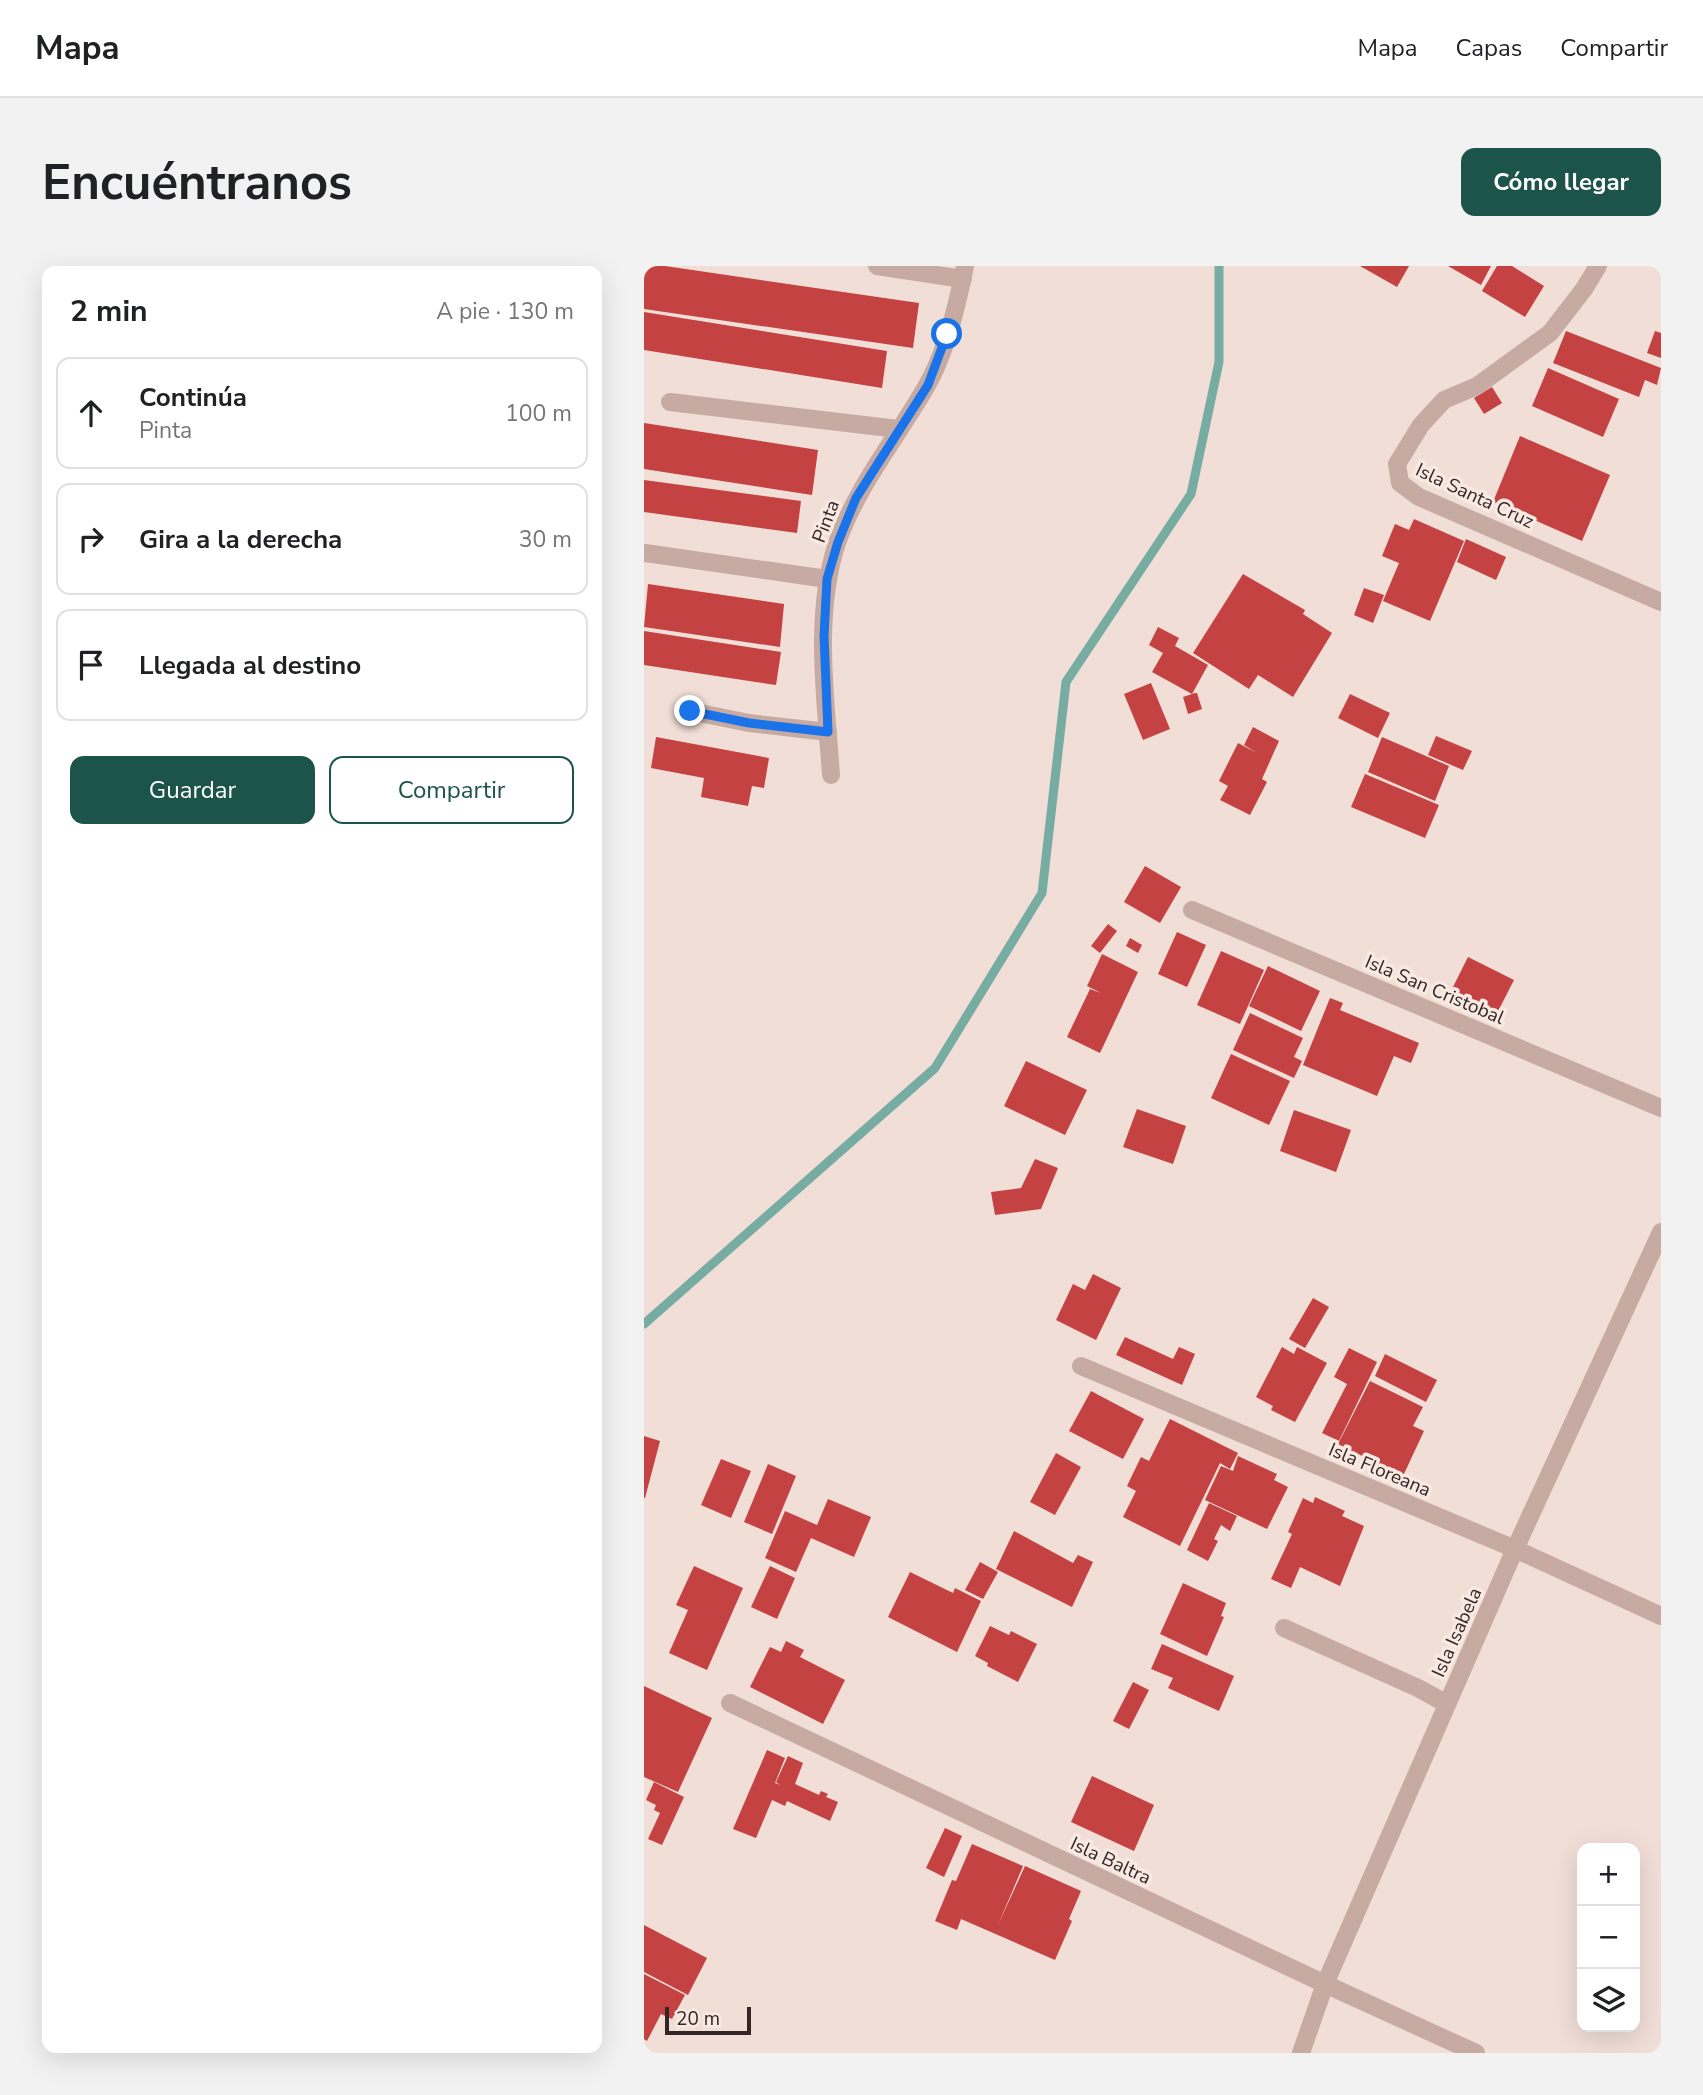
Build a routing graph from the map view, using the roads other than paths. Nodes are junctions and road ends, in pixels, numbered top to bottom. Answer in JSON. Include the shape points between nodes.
{"nodes":[{"id":1,"x":877,"y":266,"type":"edge"},
{"id":2,"x":1598,"y":266,"type":"edge"},
{"id":3,"x":964,"y":273,"type":"edge"},
{"id":4,"x":670,"y":402,"type":"dead end"},
{"id":5,"x":898,"y":429,"type":"junction"},
{"id":6,"x":645,"y":553,"type":"edge"},
{"id":7,"x":827,"y":579,"type":"junction"},
{"id":8,"x":1661,"y":601,"type":"edge"},
{"id":9,"x":690,"y":711,"type":"dead end"},
{"id":10,"x":828,"y":732,"type":"junction"},
{"id":11,"x":831,"y":775,"type":"dead end"},
{"id":12,"x":1192,"y":910,"type":"dead end"},
{"id":13,"x":1661,"y":1108,"type":"edge"},
{"id":14,"x":1661,"y":1232,"type":"edge"},
{"id":15,"x":1081,"y":1366,"type":"dead end"},
{"id":16,"x":1515,"y":1549,"type":"junction"},
{"id":17,"x":1661,"y":1616,"type":"edge"},
{"id":18,"x":1284,"y":1628,"type":"dead end"},
{"id":19,"x":730,"y":1703,"type":"dead end"},
{"id":20,"x":1447,"y":1704,"type":"junction"},
{"id":21,"x":1325,"y":1984,"type":"junction"},
{"id":22,"x":1301,"y":2053,"type":"edge"},
{"id":23,"x":1476,"y":2053,"type":"edge"}],
"edges":[{"from":1,"to":3,"type":"street"},
{"from":2,"to":8,"type":"street","name":"Isla Santa Cruz","via":[[1550,333],[1477,386],[1444,400],[1396,464],[1400,483],[1419,496]]},
{"from":3,"to":5,"type":"street","name":"Pinta","via":[[928,385]]},
{"from":4,"to":5,"type":"street"},
{"from":5,"to":7,"type":"street","name":"Pinta","via":[[856,498]]},
{"from":6,"to":7,"type":"street"},
{"from":7,"to":10,"type":"street","name":"Pinta"},
{"from":9,"to":10,"type":"street"},
{"from":10,"to":11,"type":"street","name":"Pinta"},
{"from":12,"to":13,"type":"street","name":"Isla San Cristobal"},
{"from":14,"to":16,"type":"street","name":"Isla Isabela"},
{"from":15,"to":16,"type":"street","name":"Isla Floreana"},
{"from":16,"to":17,"type":"street","name":"Isla Floreana"},
{"from":16,"to":20,"type":"street","name":"Isla Isabela"},
{"from":18,"to":20,"type":"street"},
{"from":19,"to":21,"type":"street","name":"Isla Baltra"},
{"from":20,"to":21,"type":"street","name":"Isla Isabela"},
{"from":21,"to":22,"type":"street","name":"Isla Isabela"},
{"from":21,"to":23,"type":"street","name":"Isla Baltra"}]}
